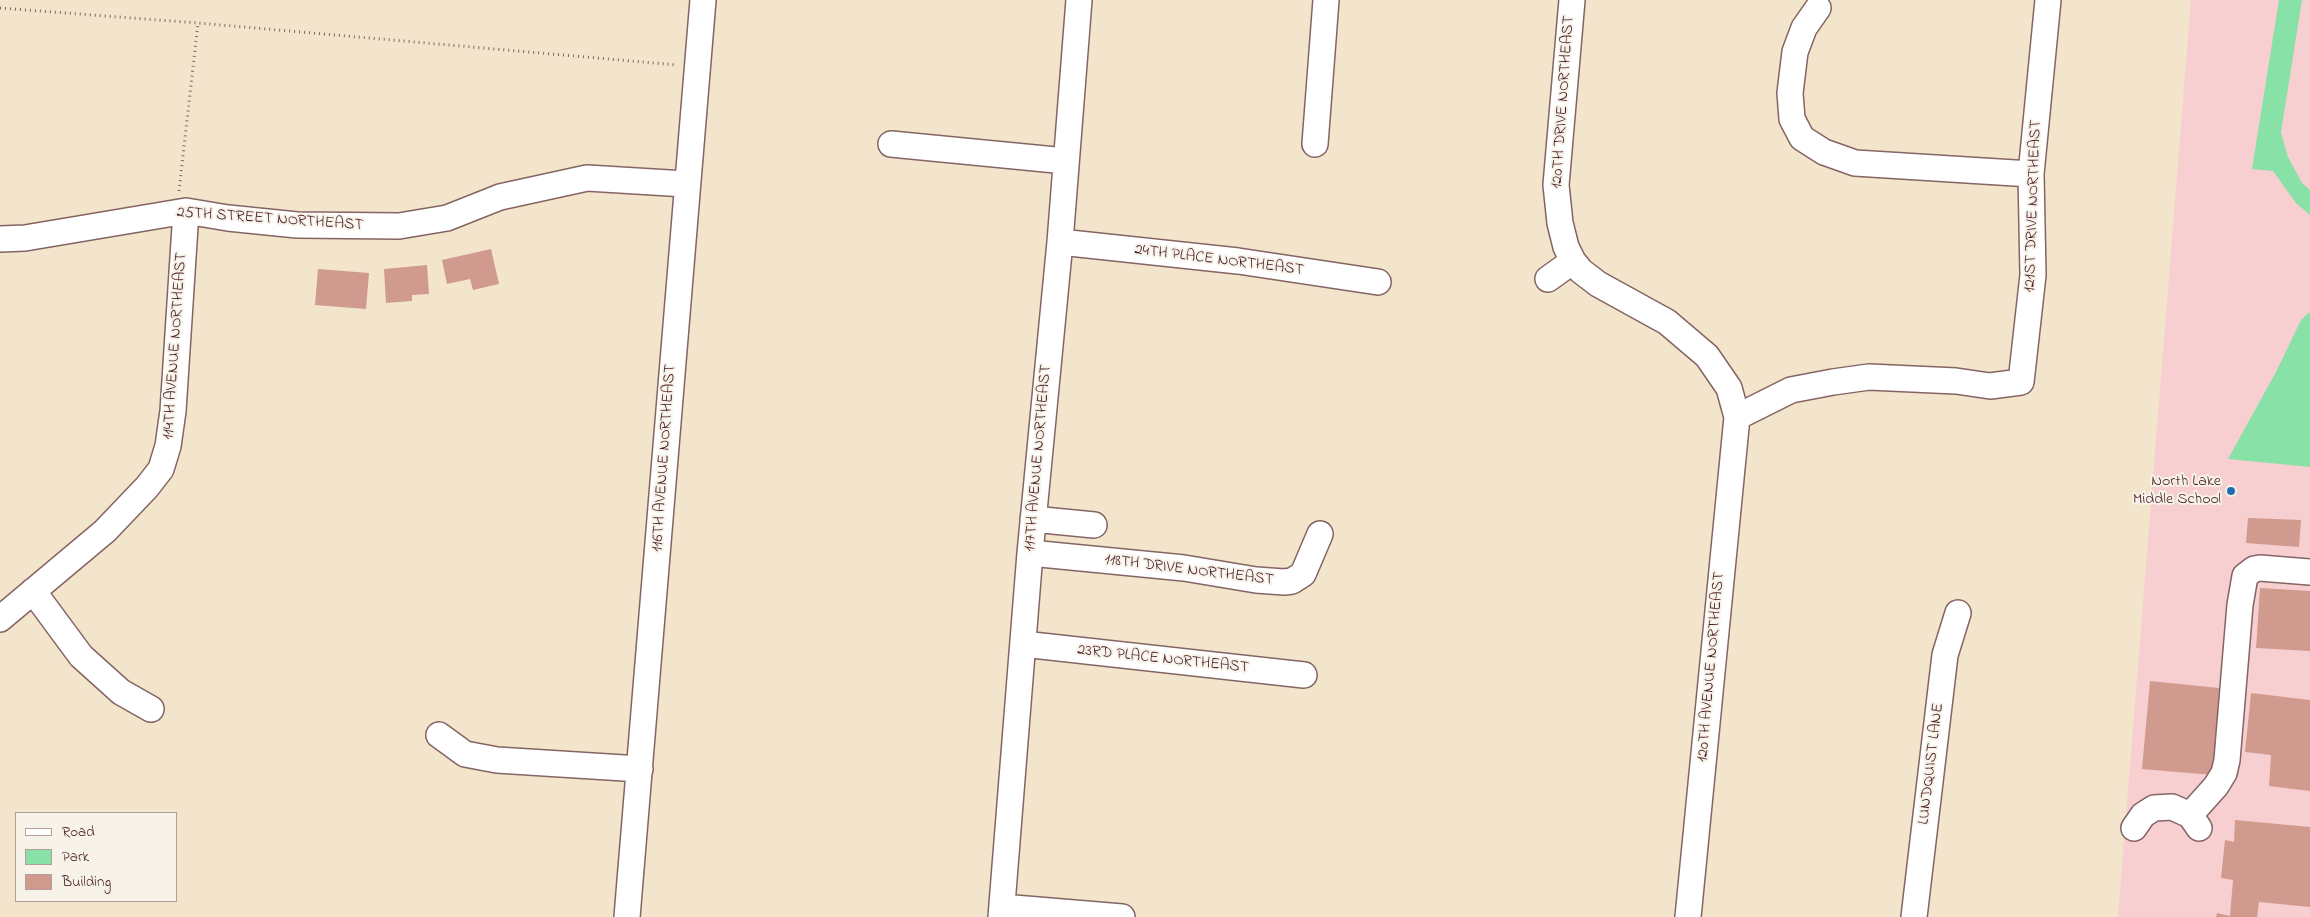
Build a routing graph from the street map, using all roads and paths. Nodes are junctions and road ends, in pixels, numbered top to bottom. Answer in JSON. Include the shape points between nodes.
{"nodes":[{"id":1,"x":703,"y":0,"type":"edge"},
{"id":2,"x":1079,"y":0,"type":"edge"},
{"id":3,"x":1326,"y":0,"type":"edge"},
{"id":4,"x":1572,"y":0,"type":"edge"},
{"id":5,"x":2048,"y":0,"type":"edge"},
{"id":6,"x":0,"y":8,"type":"edge"},
{"id":7,"x":1818,"y":8,"type":"dead end"},
{"id":8,"x":198,"y":23,"type":"junction"},
{"id":9,"x":697,"y":67,"type":"junction"},
{"id":10,"x":891,"y":144,"type":"dead end"},
{"id":11,"x":1315,"y":144,"type":"dead end"},
{"id":12,"x":1066,"y":161,"type":"junction"},
{"id":13,"x":2031,"y":174,"type":"junction"},
{"id":14,"x":686,"y":184,"type":"junction"},
{"id":15,"x":186,"y":211,"type":"junction"},
{"id":16,"x":0,"y":239,"type":"edge"},
{"id":17,"x":1060,"y":242,"type":"junction"},
{"id":18,"x":1573,"y":261,"type":"junction"},
{"id":19,"x":1548,"y":279,"type":"dead end"},
{"id":20,"x":1378,"y":282,"type":"dead end"},
{"id":21,"x":1737,"y":417,"type":"junction"},
{"id":22,"x":1033,"y":519,"type":"junction"},
{"id":23,"x":1094,"y":525,"type":"dead end"},
{"id":24,"x":1320,"y":534,"type":"dead end"},
{"id":25,"x":1030,"y":552,"type":"junction"},
{"id":26,"x":2310,"y":572,"type":"edge"},
{"id":27,"x":33,"y":590,"type":"junction"},
{"id":28,"x":1958,"y":613,"type":"dead end"},
{"id":29,"x":0,"y":619,"type":"edge"},
{"id":30,"x":1023,"y":644,"type":"junction"},
{"id":31,"x":1304,"y":675,"type":"dead end"},
{"id":32,"x":151,"y":709,"type":"dead end"},
{"id":33,"x":439,"y":735,"type":"dead end"},
{"id":34,"x":640,"y":769,"type":"junction"},
{"id":35,"x":2134,"y":828,"type":"dead end"},
{"id":36,"x":1001,"y":912,"type":"edge"},
{"id":37,"x":627,"y":917,"type":"edge"},
{"id":38,"x":1122,"y":917,"type":"edge"},
{"id":39,"x":1688,"y":917,"type":"edge"},
{"id":40,"x":1914,"y":917,"type":"edge"}],
"edges":[{"from":1,"to":9,"type":"street","name":"116TH AVENUE NORTHEAST"},
{"from":2,"to":12,"type":"street","name":"117TH AVENUE NORTHEAST"},
{"from":3,"to":11,"type":"street"},
{"from":4,"to":18,"type":"street","name":"120TH DRIVE NORTHEAST","via":[[1556,185],[1560,223]]},
{"from":5,"to":13,"type":"street","name":"121ST DRIVE NORTHEAST"},
{"from":6,"to":8,"type":"path"},
{"from":7,"to":13,"type":"street","via":[[1804,28],[1794,60],[1790,93],[1792,119],[1802,138],[1824,152],[1855,163]]},
{"from":8,"to":9,"type":"path"},
{"from":8,"to":15,"type":"path","via":[[179,189]]},
{"from":9,"to":14,"type":"street","name":"116TH AVENUE NORTHEAST"},
{"from":10,"to":12,"type":"street"},
{"from":12,"to":17,"type":"street","name":"117TH AVENUE NORTHEAST"},
{"from":13,"to":21,"type":"street","name":"121ST DRIVE NORTHEAST","via":[[2033,275],[2021,382],[1990,386],[1869,377],[1790,390]]},
{"from":14,"to":15,"type":"street","name":"25TH STREET NORTHEAST","via":[[587,178],[500,197],[447,218],[399,226],[296,225]]},
{"from":14,"to":34,"type":"street","name":"116TH AVENUE NORTHEAST"},
{"from":15,"to":16,"type":"street","name":"25TH STREET NORTHEAST","via":[[24,238]]},
{"from":15,"to":27,"type":"street","name":"114TH AVENUE NORTHEAST","via":[[173,411],[161,469],[105,531]]},
{"from":17,"to":20,"type":"street","name":"24TH PLACE NORTHEAST","via":[[1238,261]]},
{"from":17,"to":22,"type":"street","name":"117TH AVENUE NORTHEAST"},
{"from":18,"to":19,"type":"street"},
{"from":18,"to":21,"type":"street","via":[[1580,271],[1598,284],[1667,322],[1707,356],[1729,388]]},
{"from":21,"to":39,"type":"street","name":"120TH AVENUE NORTHEAST"},
{"from":22,"to":23,"type":"street"},
{"from":22,"to":25,"type":"street","name":"117TH AVENUE NORTHEAST"},
{"from":24,"to":25,"type":"street","name":"118TH DRIVE NORTHEAST","via":[[1303,574],[1284,582]]},
{"from":25,"to":30,"type":"street","name":"117TH AVENUE NORTHEAST"},
{"from":26,"to":35,"type":"street","via":[[2260,568],[2245,576],[2224,773],[2194,821],[2172,807],[2154,808]]},
{"from":27,"to":29,"type":"street","name":"114TH AVENUE NORTHEAST"},
{"from":27,"to":32,"type":"street","via":[[82,656],[121,692]]},
{"from":28,"to":40,"type":"street","name":"LUNDQUIST LANE","via":[[1945,655]]},
{"from":30,"to":31,"type":"street","name":"23RD PLACE NORTHEAST"},
{"from":30,"to":36,"type":"street","name":"117TH AVENUE NORTHEAST"},
{"from":33,"to":34,"type":"street","via":[[465,754],[497,760]]},
{"from":34,"to":37,"type":"street","name":"116TH AVENUE NORTHEAST"},
{"from":36,"to":38,"type":"street"}]}
